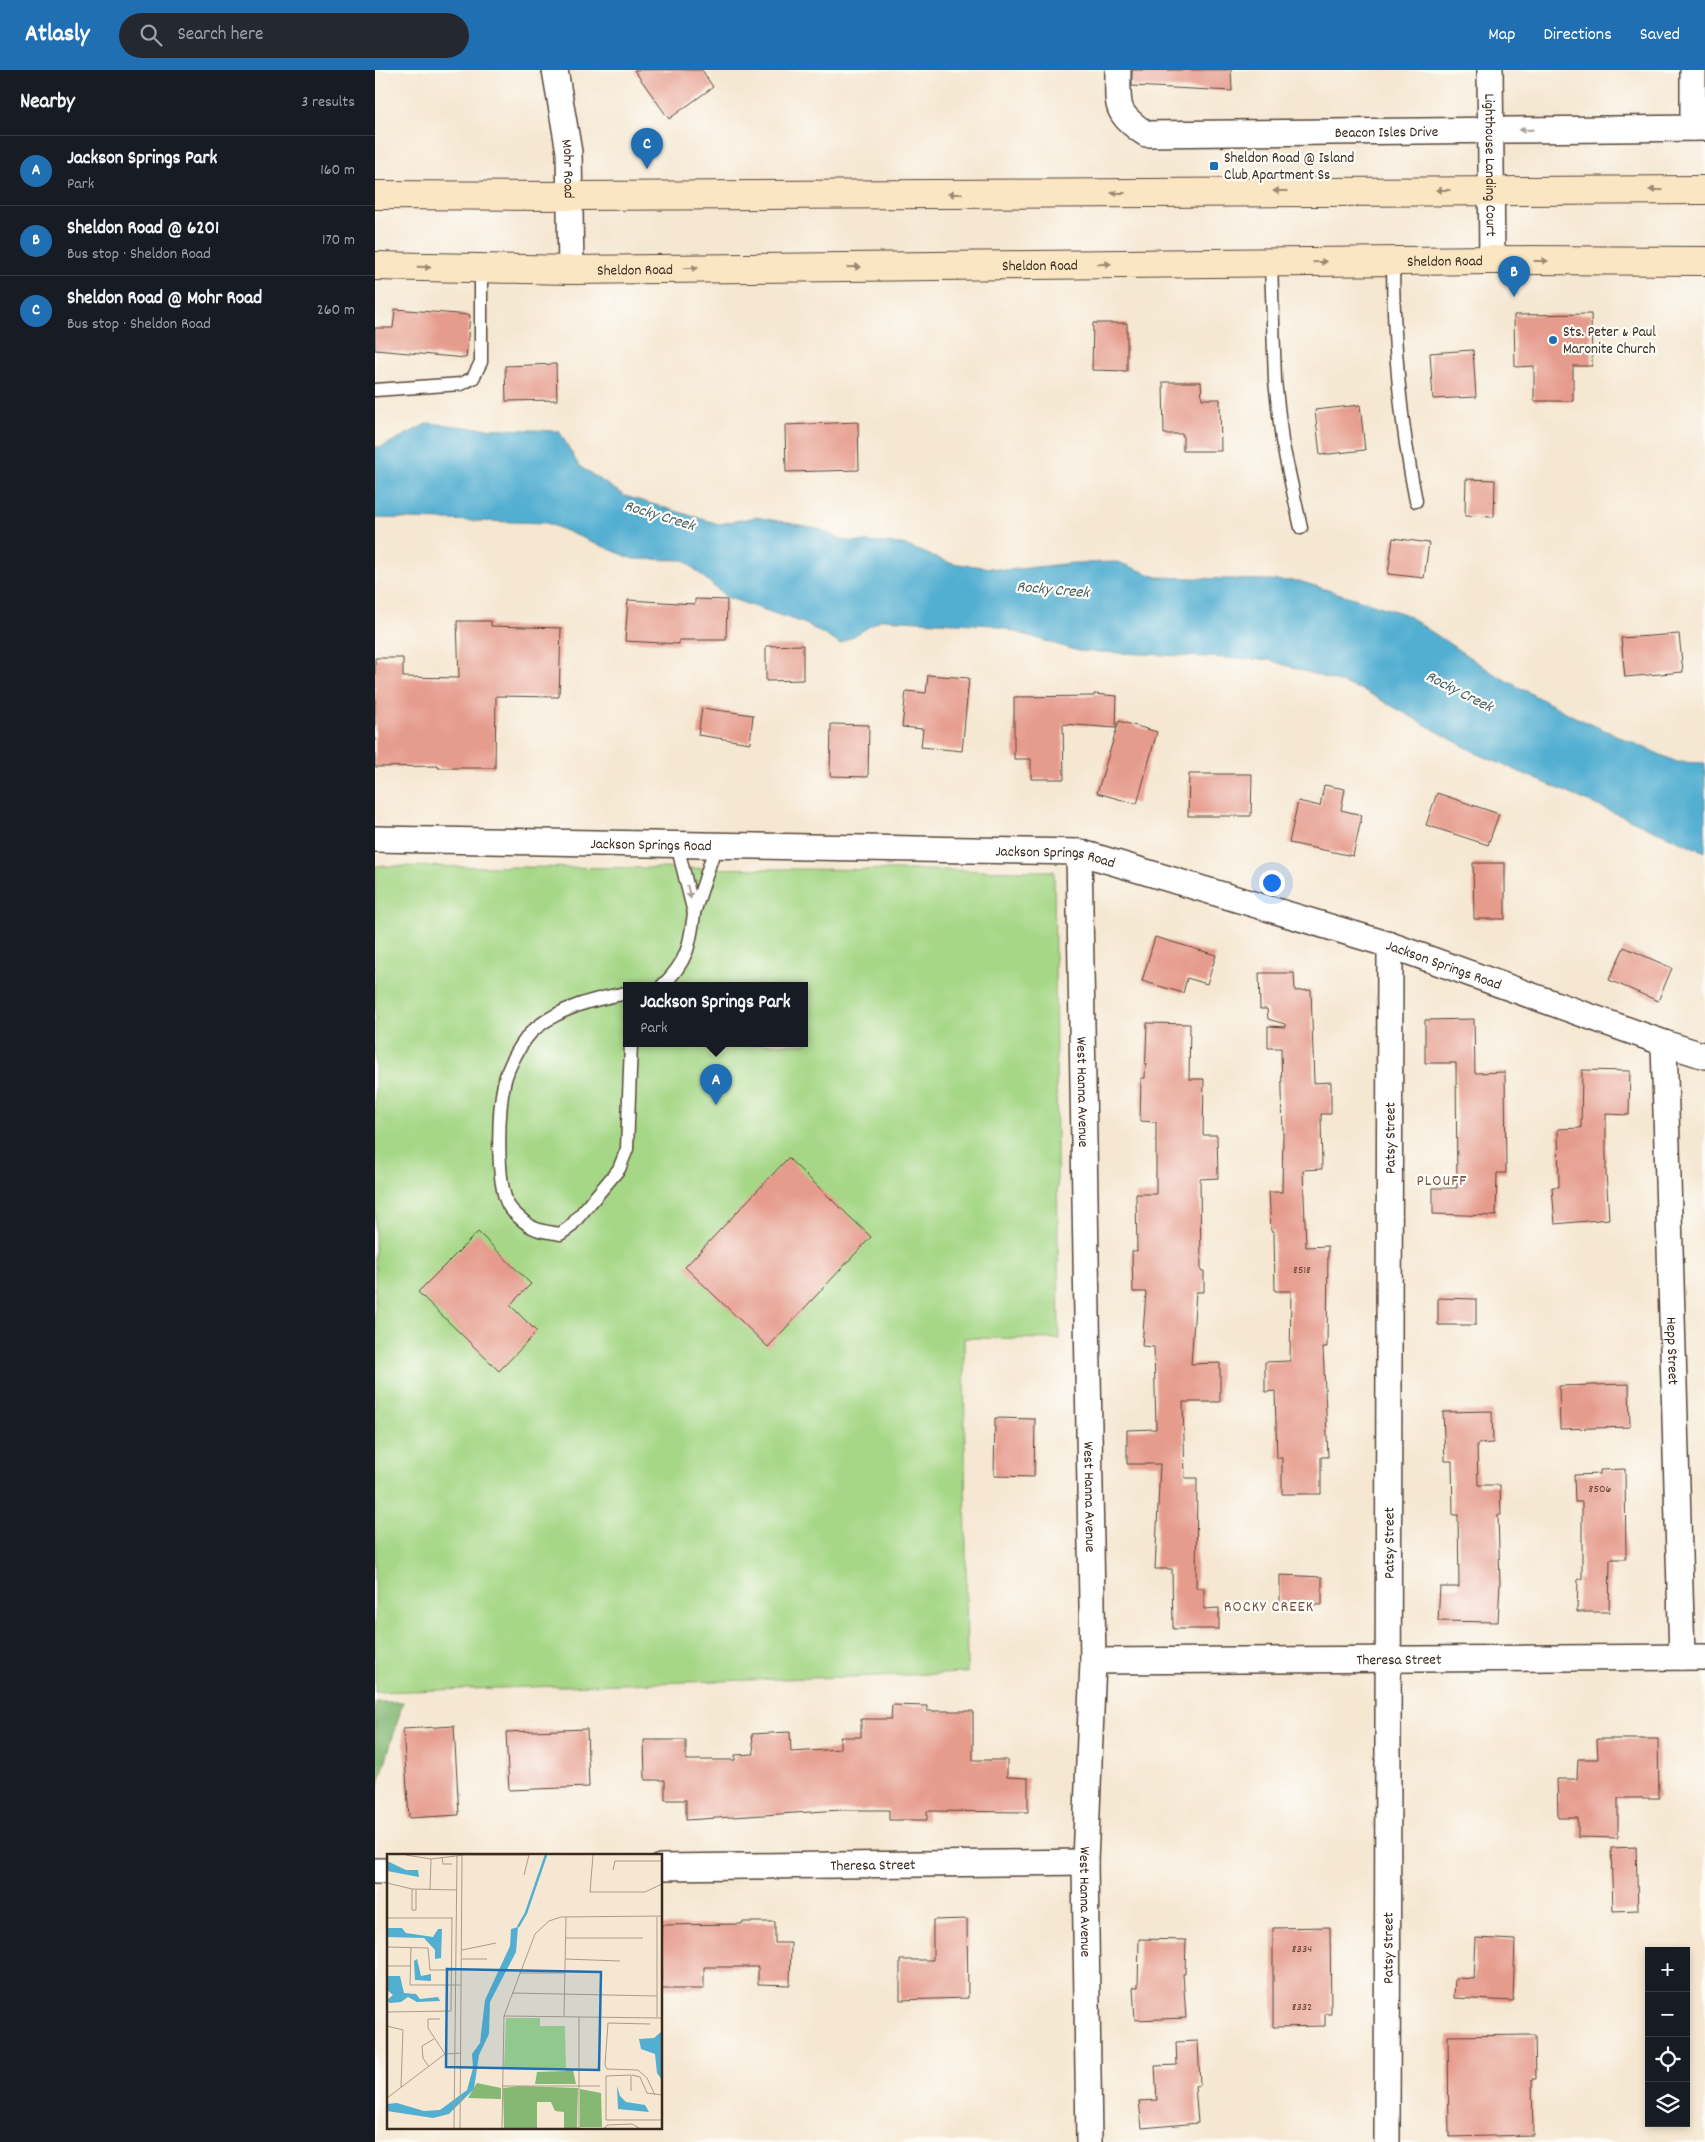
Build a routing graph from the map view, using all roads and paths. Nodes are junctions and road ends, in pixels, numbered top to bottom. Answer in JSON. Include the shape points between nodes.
{"nodes":[{"id":1,"x":555,"y":70,"type":"edge"},
{"id":2,"x":1118,"y":70,"type":"edge"},
{"id":3,"x":1490,"y":70,"type":"edge"},
{"id":4,"x":1693,"y":70,"type":"edge"},
{"id":5,"x":1699,"y":128,"type":"edge"},
{"id":6,"x":1491,"y":130,"type":"junction"},
{"id":7,"x":1492,"y":190,"type":"junction"},
{"id":8,"x":1705,"y":190,"type":"edge"},
{"id":9,"x":375,"y":195,"type":"edge"},
{"id":10,"x":570,"y":196,"type":"junction"},
{"id":11,"x":1493,"y":260,"type":"junction"},
{"id":12,"x":1393,"y":261,"type":"junction"},
{"id":13,"x":1705,"y":262,"type":"edge"},
{"id":14,"x":1271,"y":263,"type":"junction"},
{"id":15,"x":375,"y":266,"type":"edge"},
{"id":16,"x":481,"y":267,"type":"junction"},
{"id":17,"x":571,"y":270,"type":"junction"},
{"id":18,"x":375,"y":390,"type":"edge"},
{"id":19,"x":1416,"y":501,"type":"dead end"},
{"id":20,"x":1301,"y":528,"type":"dead end"},
{"id":21,"x":375,"y":839,"type":"edge"},
{"id":22,"x":677,"y":844,"type":"junction"},
{"id":23,"x":716,"y":845,"type":"junction"},
{"id":24,"x":1079,"y":852,"type":"junction"},
{"id":25,"x":695,"y":913,"type":"junction"},
{"id":26,"x":1390,"y":945,"type":"junction"},
{"id":27,"x":666,"y":982,"type":"edge"},
{"id":28,"x":623,"y":994,"type":"edge"},
{"id":29,"x":1663,"y":1043,"type":"junction"},
{"id":30,"x":631,"y":1047,"type":"edge"},
{"id":31,"x":1705,"y":1056,"type":"edge"},
{"id":32,"x":1693,"y":1656,"type":"edge"},
{"id":33,"x":1389,"y":1659,"type":"junction"},
{"id":34,"x":1093,"y":1661,"type":"junction"},
{"id":35,"x":1085,"y":1862,"type":"junction"},
{"id":36,"x":663,"y":1867,"type":"edge"},
{"id":37,"x":1089,"y":2142,"type":"edge"},
{"id":38,"x":1387,"y":2142,"type":"edge"}],
"edges":[{"from":1,"to":10,"type":"street","name":"Mohr Road","via":[[569,152]]},
{"from":2,"to":6,"type":"street","name":"Beacon Isles Drive","via":[[1118,100],[1124,119],[1146,134]]},
{"from":3,"to":6,"type":"street","name":"Lighthouse Landing Court"},
{"from":4,"to":5,"type":"street"},
{"from":5,"to":6,"type":"street","name":"Beacon Isles Drive","one_way":true},
{"from":6,"to":7,"type":"street","name":"Lighthouse Landing Court"},
{"from":8,"to":7,"type":"main road","one_way":true},
{"from":7,"to":10,"type":"main road","one_way":true},
{"from":7,"to":11,"type":"street","name":"Lighthouse Landing Court"},
{"from":9,"to":10,"type":"main road"},
{"from":10,"to":17,"type":"street","name":"Mohr Road"},
{"from":11,"to":12,"type":"main road","name":"Sheldon Road"},
{"from":11,"to":13,"type":"main road","name":"Sheldon Road","one_way":true},
{"from":14,"to":12,"type":"main road","name":"Sheldon Road","one_way":true},
{"from":12,"to":19,"type":"lane","via":[[1393,333],[1407,456]]},
{"from":17,"to":14,"type":"main road","name":"Sheldon Road","one_way":true},
{"from":14,"to":20,"type":"lane","via":[[1275,382],[1282,441]]},
{"from":15,"to":16,"type":"main road","name":"Sheldon Road","one_way":true},
{"from":16,"to":17,"type":"main road","name":"Sheldon Road"},
{"from":16,"to":18,"type":"lane","via":[[481,362],[473,378],[461,384]]},
{"from":21,"to":22,"type":"street","name":"Jackson Springs Road"},
{"from":22,"to":23,"type":"street","name":"Jackson Springs Road"},
{"from":22,"to":25,"type":"lane","one_way":true},
{"from":23,"to":24,"type":"street","name":"Jackson Springs Road"},
{"from":23,"to":25,"type":"lane"},
{"from":24,"to":26,"type":"street","name":"Jackson Springs Road"},
{"from":24,"to":34,"type":"street","name":"West Hanna Avenue"},
{"from":25,"to":27,"type":"lane","via":[[691,946],[678,971]]},
{"from":26,"to":29,"type":"street","name":"Jackson Springs Road"},
{"from":26,"to":33,"type":"street","name":"Patsy Street"},
{"from":28,"to":30,"type":"lane","via":[[562,1011],[534,1029],[504,1083],[500,1134],[502,1184],[509,1206],[533,1228],[560,1234],[570,1227],[619,1170],[627,1149]]},
{"from":29,"to":31,"type":"street","name":"Jackson Springs Road"},
{"from":29,"to":32,"type":"street","name":"Hepp Street"},
{"from":32,"to":33,"type":"street","name":"Theresa Street"},
{"from":33,"to":34,"type":"street","name":"Theresa Street"},
{"from":33,"to":38,"type":"street","name":"Patsy Street"},
{"from":34,"to":35,"type":"street","name":"West Hanna Avenue"},
{"from":35,"to":36,"type":"street","name":"Theresa Street"},
{"from":35,"to":37,"type":"street","name":"West Hanna Avenue"}]}
